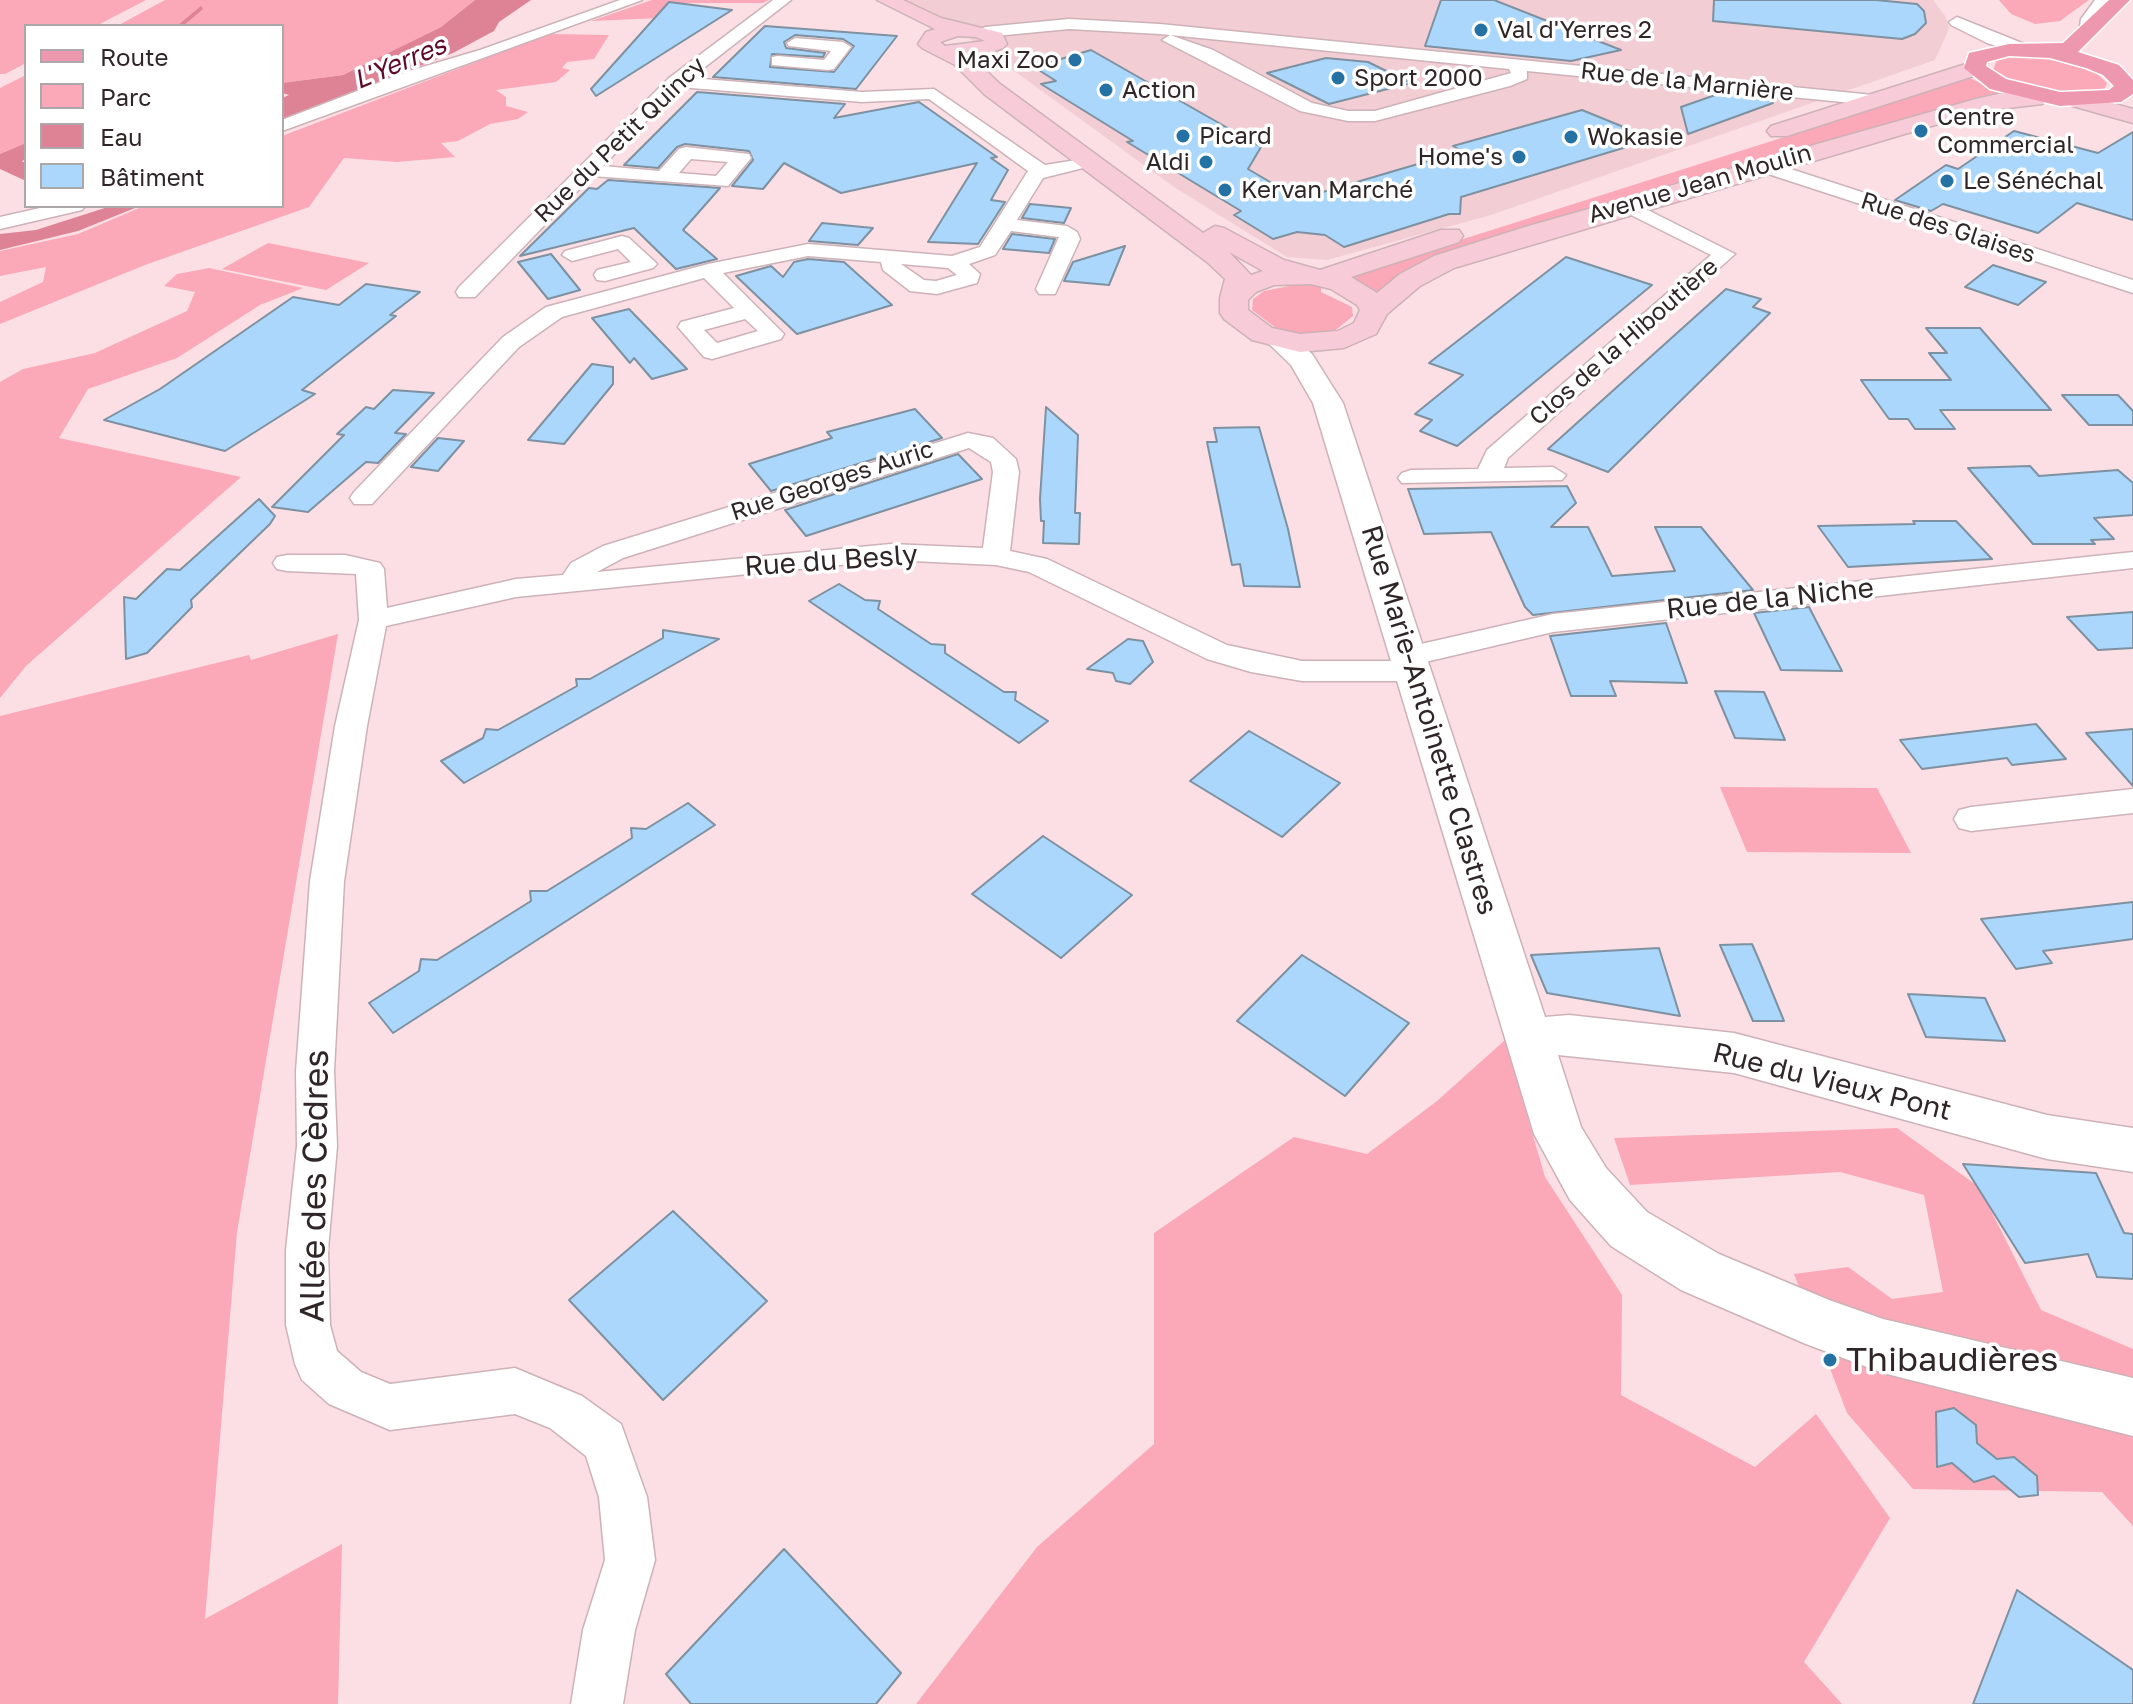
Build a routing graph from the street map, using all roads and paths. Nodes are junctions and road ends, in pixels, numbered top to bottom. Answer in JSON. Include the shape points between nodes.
{"nodes":[{"id":1,"x":634,"y":0,"type":"edge"},
{"id":2,"x":783,"y":0,"type":"edge"},
{"id":3,"x":871,"y":0,"type":"edge"},
{"id":4,"x":887,"y":0,"type":"edge"},
{"id":5,"x":2110,"y":4,"type":"edge"},
{"id":6,"x":2133,"y":4,"type":"edge"},
{"id":7,"x":1180,"y":8,"type":"dead end"},
{"id":8,"x":811,"y":26,"type":"dead end"},
{"id":9,"x":1155,"y":33,"type":"junction"},
{"id":10,"x":1233,"y":36,"type":"junction"},
{"id":11,"x":983,"y":39,"type":"junction"},
{"id":12,"x":795,"y":43,"type":"junction"},
{"id":13,"x":937,"y":46,"type":"junction"},
{"id":14,"x":2026,"y":50,"type":"junction"},
{"id":15,"x":2050,"y":52,"type":"junction"},
{"id":16,"x":1207,"y":54,"type":"junction"},
{"id":17,"x":778,"y":61,"type":"junction"},
{"id":18,"x":1979,"y":61,"type":"junction"},
{"id":19,"x":1501,"y":63,"type":"junction"},
{"id":20,"x":675,"y":82,"type":"junction"},
{"id":21,"x":2128,"y":83,"type":"edge"},
{"id":22,"x":753,"y":88,"type":"junction"},
{"id":23,"x":2042,"y":97,"type":"junction"},
{"id":24,"x":1873,"y":100,"type":"junction"},
{"id":25,"x":2077,"y":100,"type":"junction"},
{"id":26,"x":2133,"y":116,"type":"edge"},
{"id":27,"x":284,"y":125,"type":"edge"},
{"id":28,"x":1757,"y":138,"type":"dead end"},
{"id":29,"x":1088,"y":161,"type":"junction"},
{"id":30,"x":1763,"y":166,"type":"junction"},
{"id":31,"x":586,"y":170,"type":"junction"},
{"id":32,"x":1042,"y":172,"type":"junction"},
{"id":33,"x":664,"y":177,"type":"dead end"},
{"id":34,"x":1610,"y":185,"type":"dead end"},
{"id":35,"x":1628,"y":206,"type":"junction"},
{"id":36,"x":66,"y":208,"type":"edge"},
{"id":37,"x":0,"y":223,"type":"edge"},
{"id":38,"x":1005,"y":224,"type":"junction"},
{"id":39,"x":708,"y":270,"type":"junction"},
{"id":40,"x":1312,"y":276,"type":"junction"},
{"id":41,"x":595,"y":278,"type":"dead end"},
{"id":42,"x":2133,"y":287,"type":"edge"},
{"id":43,"x":1047,"y":289,"type":"dead end"},
{"id":44,"x":467,"y":292,"type":"dead end"},
{"id":45,"x":1238,"y":292,"type":"junction"},
{"id":46,"x":616,"y":297,"type":"junction"},
{"id":47,"x":1374,"y":310,"type":"junction"},
{"id":48,"x":749,"y":311,"type":"dead end"},
{"id":49,"x":1278,"y":339,"type":"junction"},
{"id":50,"x":1344,"y":339,"type":"junction"},
{"id":51,"x":1328,"y":403,"type":"junction"},
{"id":52,"x":1553,"y":475,"type":"dead end"},
{"id":53,"x":1488,"y":476,"type":"junction"},
{"id":54,"x":1411,"y":478,"type":"dead end"},
{"id":55,"x":363,"y":498,"type":"dead end"},
{"id":56,"x":996,"y":557,"type":"junction"},
{"id":57,"x":2133,"y":560,"type":"edge"},
{"id":58,"x":287,"y":563,"type":"dead end"},
{"id":59,"x":572,"y":582,"type":"junction"},
{"id":60,"x":373,"y":620,"type":"junction"},
{"id":61,"x":1412,"y":663,"type":"junction"},
{"id":62,"x":2133,"y":801,"type":"edge"},
{"id":63,"x":1971,"y":819,"type":"dead end"},
{"id":64,"x":1528,"y":1037,"type":"junction"},
{"id":65,"x":2133,"y":1150,"type":"edge"},
{"id":66,"x":2133,"y":1407,"type":"edge"},
{"id":67,"x":597,"y":1704,"type":"edge"}],
"edges":[{"from":1,"to":27,"type":"street"},
{"from":2,"to":20,"type":"street","name":"Rue du Petit Quincy"},
{"from":3,"to":13,"type":"main road","via":[[920,27]]},
{"from":4,"to":11,"type":"main road"},
{"from":5,"to":6,"type":"main road"},
{"from":5,"to":15,"type":"main road","via":[[2084,37],[2070,48]]},
{"from":7,"to":9,"type":"street"},
{"from":8,"to":12,"type":"street"},
{"from":9,"to":10,"type":"street","name":"Rue de la Marnière"},
{"from":9,"to":11,"type":"street","name":"Rue de la Marnière","via":[[1069,24]]},
{"from":9,"to":16,"type":"street","name":"Rue de la Marnière"},
{"from":10,"to":16,"type":"street","via":[[1204,41],[1201,49]]},
{"from":10,"to":19,"type":"street","name":"Rue de la Marnière"},
{"from":11,"to":13,"type":"main road","via":[[940,33]]},
{"from":11,"to":40,"type":"main road","via":[[989,67],[1007,87],[1225,241]]},
{"from":12,"to":17,"type":"street"},
{"from":12,"to":17,"type":"street","via":[[843,47],[828,65]]},
{"from":13,"to":29,"type":"main road","via":[[963,60],[992,89]]},
{"from":14,"to":15,"type":"main road"},
{"from":14,"to":18,"type":"main road"},
{"from":14,"to":18,"type":"street","via":[[1957,22]]},
{"from":15,"to":21,"type":"main road","via":[[2094,63]]},
{"from":16,"to":19,"type":"street","name":"Rue de la Marnière","via":[[1306,107],[1348,116],[1387,113],[1521,75]]},
{"from":17,"to":22,"type":"street"},
{"from":18,"to":23,"type":"main road","via":[[1998,84]]},
{"from":18,"to":24,"type":"main road","name":"Avenue Jean Moulin"},
{"from":19,"to":24,"type":"street","name":"Rue de la Marnière"},
{"from":20,"to":22,"type":"street"},
{"from":20,"to":31,"type":"street","name":"Rue du Petit Quincy"},
{"from":21,"to":25,"type":"main road","via":[[2113,97]]},
{"from":22,"to":32,"type":"street","via":[[862,97],[934,94]]},
{"from":23,"to":25,"type":"main road"},
{"from":23,"to":30,"type":"main road","name":"Avenue Jean Moulin","via":[[1976,106]]},
{"from":24,"to":28,"type":"main road","name":"Avenue Jean Moulin"},
{"from":25,"to":26,"type":"main road"},
{"from":29,"to":32,"type":"street"},
{"from":29,"to":45,"type":"main road","via":[[1217,256],[1239,277]]},
{"from":30,"to":35,"type":"main road","name":"Avenue Jean Moulin"},
{"from":30,"to":42,"type":"street","name":"Rue des Glaises"},
{"from":31,"to":33,"type":"street"},
{"from":31,"to":44,"type":"street","name":"Rue du Petit Quincy"},
{"from":32,"to":38,"type":"street","via":[[1036,173]]},
{"from":34,"to":40,"type":"main road","name":"Avenue Jean Moulin"},
{"from":35,"to":47,"type":"main road","name":"Avenue Jean Moulin","via":[[1444,262],[1410,280]]},
{"from":35,"to":53,"type":"street","name":"Clos de la Hiboutière","via":[[1725,254],[1496,455]]},
{"from":36,"to":37,"type":"street"},
{"from":38,"to":39,"type":"street","via":[[988,251],[953,262],[808,250]]},
{"from":38,"to":43,"type":"street","via":[[1067,232],[1070,239]]},
{"from":39,"to":46,"type":"street"},
{"from":39,"to":48,"type":"street"},
{"from":40,"to":45,"type":"main road","name":"Avenue Jean Moulin","via":[[1257,281]]},
{"from":40,"to":47,"type":"main road","via":[[1357,291]]},
{"from":41,"to":46,"type":"street"},
{"from":45,"to":49,"type":"main road","via":[[1232,305],[1239,320]]},
{"from":46,"to":55,"type":"street","via":[[554,312],[511,342]]},
{"from":47,"to":50,"type":"main road","name":"Avenue Jean Moulin","via":[[1366,328]]},
{"from":49,"to":50,"type":"main road"},
{"from":49,"to":51,"type":"street","name":"Rue Marie-Antoinette Clastres","via":[[1302,360]]},
{"from":50,"to":51,"type":"street","name":"Rue Marie-Antoinette Clastres","via":[[1328,369]]},
{"from":51,"to":61,"type":"street","name":"Rue Marie-Antoinette Clastres"},
{"from":52,"to":53,"type":"street"},
{"from":53,"to":54,"type":"street"},
{"from":56,"to":59,"type":"street","name":"Rue du Besly","via":[[891,552]]},
{"from":56,"to":59,"type":"street","name":"Rue Georges Auric","via":[[1003,459],[984,443],[968,440],[613,552],[594,560]]},
{"from":56,"to":61,"type":"street","name":"Rue du Besly","via":[[1037,565],[1217,652],[1262,665],[1302,671]]},
{"from":57,"to":61,"type":"street","name":"Rue de la Niche","via":[[1553,623]]},
{"from":58,"to":60,"type":"street","name":"Allée des Cèdres","via":[[345,563],[370,569]]},
{"from":59,"to":60,"type":"street","name":"Rue du Besly","via":[[516,588]]},
{"from":60,"to":67,"type":"street","name":"Allée des Cèdres","via":[[327,881],[315,1071],[317,1146],[307,1250],[308,1325],[318,1364],[345,1388],[390,1407],[515,1391],[566,1412],[604,1441],[623,1497],[630,1560],[609,1630]]},
{"from":61,"to":64,"type":"street","name":"Rue Marie-Antoinette Clastres"},
{"from":62,"to":63,"type":"street"},
{"from":64,"to":65,"type":"street","name":"Rue du Vieux Pont","via":[[1569,1035],[1734,1053],[2047,1137]]},
{"from":64,"to":66,"type":"street","name":"Rue Marie-Antoinette Clastres","via":[[1559,1134],[1588,1184],[1629,1229],[1700,1272],[1883,1346]]}]}
